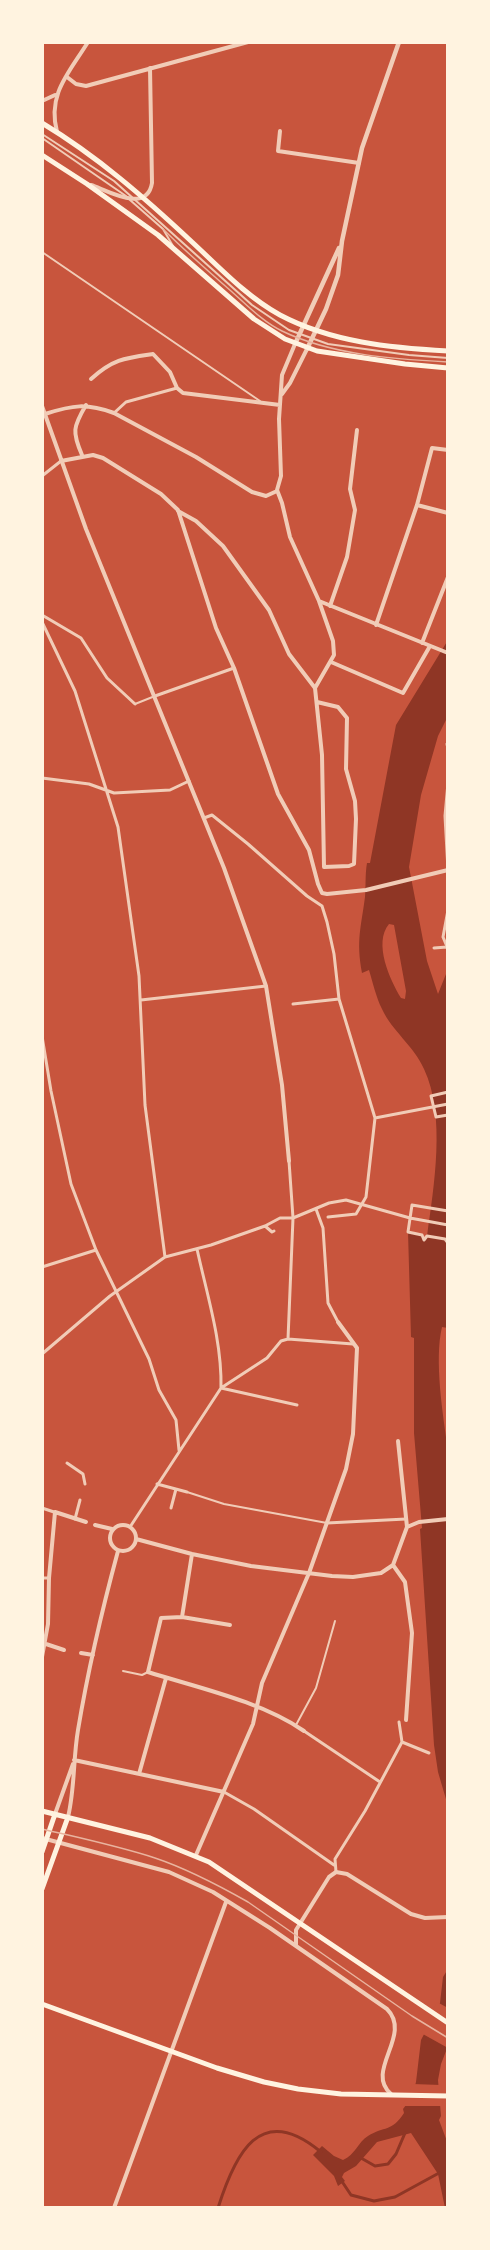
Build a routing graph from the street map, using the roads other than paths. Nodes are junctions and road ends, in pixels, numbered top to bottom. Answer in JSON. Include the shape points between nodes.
{"nodes":[{"id":1,"x":88,"y":42,"type":"edge"},
{"id":2,"x":248,"y":42,"type":"edge"},
{"id":3,"x":399,"y":42,"type":"edge"},
{"id":4,"x":150,"y":68,"type":"junction"},
{"id":5,"x":67,"y":77,"type":"junction"},
{"id":6,"x":56,"y":94,"type":"junction"},
{"id":7,"x":42,"y":101,"type":"edge"},
{"id":8,"x":42,"y":123,"type":"edge"},
{"id":9,"x":280,"y":131,"type":"dead end"},
{"id":10,"x":57,"y":133,"type":"junction"},
{"id":11,"x":42,"y":136,"type":"edge"},
{"id":12,"x":42,"y":155,"type":"edge"},
{"id":13,"x":359,"y":163,"type":"junction"},
{"id":14,"x":87,"y":184,"type":"junction"},
{"id":15,"x":144,"y":197,"type":"junction"},
{"id":16,"x":132,"y":199,"type":"junction"},
{"id":17,"x":342,"y":241,"type":"junction"},
{"id":18,"x":175,"y":249,"type":"junction"},
{"id":19,"x":42,"y":252,"type":"edge"},
{"id":20,"x":304,"y":326,"type":"junction"},
{"id":21,"x":316,"y":330,"type":"junction"},
{"id":22,"x":299,"y":335,"type":"junction"},
{"id":23,"x":311,"y":339,"type":"junction"},
{"id":24,"x":295,"y":344,"type":"junction"},
{"id":25,"x":307,"y":349,"type":"junction"},
{"id":26,"x":448,"y":351,"type":"edge"},
{"id":27,"x":448,"y":358,"type":"edge"},
{"id":28,"x":448,"y":368,"type":"edge"},
{"id":29,"x":91,"y":379,"type":"dead end"},
{"id":30,"x":177,"y":388,"type":"junction"},
{"id":31,"x":282,"y":394,"type":"junction"},
{"id":32,"x":260,"y":401,"type":"junction"},
{"id":33,"x":86,"y":405,"type":"junction"},
{"id":34,"x":280,"y":405,"type":"junction"},
{"id":35,"x":42,"y":406,"type":"edge"},
{"id":36,"x":114,"y":413,"type":"junction"},
{"id":37,"x":44,"y":414,"type":"edge"},
{"id":38,"x":357,"y":430,"type":"dead end"},
{"id":39,"x":448,"y":450,"type":"edge"},
{"id":40,"x":82,"y":455,"type":"junction"},
{"id":41,"x":61,"y":461,"type":"junction"},
{"id":42,"x":42,"y":476,"type":"edge"},
{"id":43,"x":277,"y":490,"type":"junction"},
{"id":44,"x":417,"y":505,"type":"junction"},
{"id":45,"x":178,"y":510,"type":"junction"},
{"id":46,"x":448,"y":513,"type":"edge"},
{"id":47,"x":448,"y":577,"type":"edge"},
{"id":48,"x":319,"y":601,"type":"junction"},
{"id":49,"x":330,"y":606,"type":"junction"},
{"id":50,"x":327,"y":611,"type":"dead end"},
{"id":51,"x":42,"y":615,"type":"edge"},
{"id":52,"x":42,"y":622,"type":"edge"},
{"id":53,"x":378,"y":628,"type":"junction"},
{"id":54,"x":422,"y":643,"type":"junction"},
{"id":55,"x":430,"y":646,"type":"junction"},
{"id":56,"x":448,"y":653,"type":"edge"},
{"id":57,"x":333,"y":661,"type":"junction"},
{"id":58,"x":234,"y":668,"type":"junction"},
{"id":59,"x":315,"y":688,"type":"junction"},
{"id":60,"x":155,"y":696,"type":"junction"},
{"id":61,"x":317,"y":702,"type":"junction"},
{"id":62,"x":135,"y":704,"type":"joint"},
{"id":63,"x":447,"y":744,"type":"edge"},
{"id":64,"x":448,"y":749,"type":"edge"},
{"id":65,"x":42,"y":778,"type":"edge"},
{"id":66,"x":189,"y":781,"type":"junction"},
{"id":67,"x":448,"y":783,"type":"edge"},
{"id":68,"x":108,"y":791,"type":"junction"},
{"id":69,"x":204,"y":818,"type":"junction"},
{"id":70,"x":448,"y":870,"type":"edge"},
{"id":71,"x":322,"y":892,"type":"junction"},
{"id":72,"x":316,"y":900,"type":"junction"},
{"id":73,"x":448,"y":910,"type":"edge"},
{"id":74,"x":434,"y":948,"type":"dead end"},
{"id":75,"x":448,"y":948,"type":"edge"},
{"id":76,"x":266,"y":986,"type":"junction"},
{"id":77,"x":339,"y":999,"type":"junction"},
{"id":78,"x":141,"y":1000,"type":"junction"},
{"id":79,"x":293,"y":1004,"type":"dead end"},
{"id":80,"x":42,"y":1036,"type":"edge"},
{"id":81,"x":448,"y":1092,"type":"edge"},
{"id":82,"x":448,"y":1104,"type":"edge"},
{"id":83,"x":434,"y":1106,"type":"junction"},
{"id":84,"x":448,"y":1115,"type":"edge"},
{"id":85,"x":375,"y":1118,"type":"junction"},
{"id":86,"x":289,"y":1161,"type":"joint"},
{"id":87,"x":346,"y":1200,"type":"junction"},
{"id":88,"x":363,"y":1205,"type":"junction"},
{"id":89,"x":316,"y":1209,"type":"junction"},
{"id":90,"x":344,"y":1211,"type":"junction"},
{"id":91,"x":448,"y":1211,"type":"edge"},
{"id":92,"x":328,"y":1217,"type":"dead end"},
{"id":93,"x":293,"y":1218,"type":"junction"},
{"id":94,"x":410,"y":1218,"type":"junction"},
{"id":95,"x":448,"y":1225,"type":"edge"},
{"id":96,"x":265,"y":1226,"type":"junction"},
{"id":97,"x":273,"y":1231,"type":"dead end"},
{"id":98,"x":448,"y":1243,"type":"edge"},
{"id":99,"x":197,"y":1249,"type":"junction"},
{"id":100,"x":96,"y":1250,"type":"junction"},
{"id":101,"x":165,"y":1257,"type":"junction"},
{"id":102,"x":42,"y":1267,"type":"edge"},
{"id":103,"x":117,"y":1292,"type":"junction"},
{"id":104,"x":338,"y":1322,"type":"joint"},
{"id":105,"x":288,"y":1339,"type":"junction"},
{"id":106,"x":355,"y":1344,"type":"junction"},
{"id":107,"x":42,"y":1354,"type":"edge"},
{"id":108,"x":221,"y":1388,"type":"junction"},
{"id":109,"x":297,"y":1405,"type":"dead end"},
{"id":110,"x":398,"y":1441,"type":"dead end"},
{"id":111,"x":178,"y":1450,"type":"junction"},
{"id":112,"x":67,"y":1463,"type":"dead end"},
{"id":113,"x":85,"y":1484,"type":"dead end"},
{"id":114,"x":156,"y":1484,"type":"junction"},
{"id":115,"x":176,"y":1489,"type":"junction"},
{"id":116,"x":187,"y":1492,"type":"joint"},
{"id":117,"x":80,"y":1500,"type":"dead end"},
{"id":118,"x":42,"y":1508,"type":"edge"},
{"id":119,"x":171,"y":1508,"type":"dead end"},
{"id":120,"x":55,"y":1512,"type":"junction"},
{"id":121,"x":75,"y":1519,"type":"junction"},
{"id":122,"x":406,"y":1519,"type":"junction"},
{"id":123,"x":448,"y":1519,"type":"edge"},
{"id":124,"x":86,"y":1522,"type":"dead end"},
{"id":125,"x":327,"y":1524,"type":"junction"},
{"id":126,"x":95,"y":1525,"type":"dead end"},
{"id":127,"x":130,"y":1527,"type":"junction"},
{"id":128,"x":407,"y":1527,"type":"junction"},
{"id":129,"x":112,"y":1530,"type":"junction"},
{"id":130,"x":136,"y":1539,"type":"junction"},
{"id":131,"x":118,"y":1551,"type":"junction"},
{"id":132,"x":192,"y":1554,"type":"junction"},
{"id":133,"x":393,"y":1565,"type":"junction"},
{"id":134,"x":309,"y":1573,"type":"junction"},
{"id":135,"x":42,"y":1578,"type":"edge"},
{"id":136,"x":50,"y":1578,"type":"junction"},
{"id":137,"x":182,"y":1617,"type":"junction"},
{"id":138,"x":335,"y":1621,"type":"dead end"},
{"id":139,"x":230,"y":1625,"type":"dead end"},
{"id":140,"x":46,"y":1644,"type":"junction"},
{"id":141,"x":64,"y":1650,"type":"dead end"},
{"id":142,"x":81,"y":1653,"type":"dead end"},
{"id":143,"x":93,"y":1655,"type":"junction"},
{"id":144,"x":42,"y":1657,"type":"edge"},
{"id":145,"x":123,"y":1671,"type":"dead end"},
{"id":146,"x":148,"y":1672,"type":"junction"},
{"id":147,"x":166,"y":1678,"type":"junction"},
{"id":148,"x":256,"y":1707,"type":"junction"},
{"id":149,"x":406,"y":1720,"type":"dead end"},
{"id":150,"x":399,"y":1722,"type":"dead end"},
{"id":151,"x":296,"y":1725,"type":"junction"},
{"id":152,"x":304,"y":1731,"type":"joint"},
{"id":153,"x":402,"y":1742,"type":"junction"},
{"id":154,"x":429,"y":1753,"type":"dead end"},
{"id":155,"x":74,"y":1760,"type":"junction"},
{"id":156,"x":139,"y":1774,"type":"junction"},
{"id":157,"x":380,"y":1782,"type":"junction"},
{"id":158,"x":224,"y":1792,"type":"junction"},
{"id":159,"x":42,"y":1811,"type":"edge"},
{"id":160,"x":55,"y":1814,"type":"junction"},
{"id":161,"x":68,"y":1817,"type":"junction"},
{"id":162,"x":44,"y":1839,"type":"edge"},
{"id":163,"x":60,"y":1842,"type":"junction"},
{"id":164,"x":42,"y":1852,"type":"edge"},
{"id":165,"x":196,"y":1856,"type":"junction"},
{"id":166,"x":334,"y":1865,"type":"junction"},
{"id":167,"x":336,"y":1872,"type":"junction"},
{"id":168,"x":42,"y":1889,"type":"edge"},
{"id":169,"x":226,"y":1902,"type":"junction"},
{"id":170,"x":448,"y":1917,"type":"edge"},
{"id":171,"x":300,"y":1922,"type":"junction"},
{"id":172,"x":296,"y":1946,"type":"junction"},
{"id":173,"x":42,"y":2004,"type":"edge"},
{"id":174,"x":448,"y":2023,"type":"edge"},
{"id":175,"x":172,"y":2052,"type":"junction"},
{"id":176,"x":392,"y":2095,"type":"junction"},
{"id":177,"x":448,"y":2096,"type":"edge"},
{"id":178,"x":114,"y":2208,"type":"edge"}],
"edges":[{"from":1,"to":5,"type":"street"},
{"from":2,"to":4,"type":"street"},
{"from":3,"to":13,"type":"street","via":[[370,119]]},
{"from":4,"to":5,"type":"street","via":[[86,86]]},
{"from":4,"to":15,"type":"street","via":[[152,183]]},
{"from":5,"to":6,"type":"street"},
{"from":6,"to":7,"type":"street"},
{"from":6,"to":10,"type":"street","via":[[53,114]]},
{"from":8,"to":10,"type":"main road"},
{"from":9,"to":13,"type":"street","via":[[278,151]]},
{"from":10,"to":15,"type":"main road"},
{"from":11,"to":16,"type":"lane"},
{"from":12,"to":14,"type":"main road"},
{"from":13,"to":17,"type":"street"},
{"from":14,"to":16,"type":"street"},
{"from":14,"to":18,"type":"main road"},
{"from":15,"to":16,"type":"street"},
{"from":15,"to":20,"type":"main road","via":[[259,302]]},
{"from":16,"to":18,"type":"lane","via":[[163,230]]},
{"from":16,"to":22,"type":"lane","via":[[252,305]]},
{"from":17,"to":20,"type":"street"},
{"from":17,"to":21,"type":"street","via":[[338,275]]},
{"from":18,"to":24,"type":"main road","via":[[254,319]]},
{"from":19,"to":32,"type":"lane"},
{"from":20,"to":21,"type":"main road"},
{"from":20,"to":22,"type":"street"},
{"from":21,"to":23,"type":"street"},
{"from":21,"to":26,"type":"main road","via":[[373,344]]},
{"from":22,"to":23,"type":"lane"},
{"from":22,"to":24,"type":"street"},
{"from":23,"to":25,"type":"street"},
{"from":23,"to":27,"type":"lane"},
{"from":24,"to":25,"type":"main road"},
{"from":24,"to":31,"type":"street","via":[[282,375]]},
{"from":25,"to":28,"type":"main road"},
{"from":25,"to":31,"type":"street"},
{"from":29,"to":30,"type":"street","via":[[107,364],[153,354],[170,372]]},
{"from":30,"to":32,"type":"street","via":[[183,393]]},
{"from":30,"to":36,"type":"street","via":[[126,402]]},
{"from":31,"to":34,"type":"street"},
{"from":32,"to":34,"type":"street"},
{"from":33,"to":36,"type":"street"},
{"from":33,"to":37,"type":"street"},
{"from":33,"to":40,"type":"street","via":[[74,430]]},
{"from":34,"to":43,"type":"street","via":[[281,476]]},
{"from":35,"to":37,"type":"street"},
{"from":36,"to":43,"type":"street","via":[[252,492],[266,496]]},
{"from":37,"to":41,"type":"street"},
{"from":38,"to":49,"type":"street","via":[[350,489],[355,510],[348,557]]},
{"from":39,"to":44,"type":"street","via":[[432,448]]},
{"from":40,"to":41,"type":"street"},
{"from":40,"to":45,"type":"street","via":[[103,458],[161,494]]},
{"from":41,"to":42,"type":"street"},
{"from":41,"to":60,"type":"street"},
{"from":43,"to":48,"type":"street","via":[[290,537]]},
{"from":44,"to":46,"type":"street"},
{"from":44,"to":53,"type":"street"},
{"from":45,"to":58,"type":"street","via":[[221,641]]},
{"from":45,"to":59,"type":"street","via":[[224,546],[269,610],[289,654]]},
{"from":47,"to":54,"type":"street"},
{"from":48,"to":49,"type":"street"},
{"from":48,"to":57,"type":"street","via":[[333,641]]},
{"from":49,"to":50,"type":"street"},
{"from":49,"to":53,"type":"street"},
{"from":51,"to":62,"type":"street","via":[[81,638],[107,678]]},
{"from":52,"to":68,"type":"street","via":[[75,691]]},
{"from":53,"to":54,"type":"street"},
{"from":54,"to":55,"type":"street"},
{"from":55,"to":56,"type":"street"},
{"from":55,"to":57,"type":"street","via":[[403,693]]},
{"from":57,"to":59,"type":"street"},
{"from":58,"to":60,"type":"street"},
{"from":58,"to":71,"type":"street","via":[[278,794],[309,850]]},
{"from":59,"to":61,"type":"street"},
{"from":60,"to":62,"type":"lane"},
{"from":60,"to":66,"type":"street"},
{"from":61,"to":61,"type":"street","via":[[324,867],[349,866],[354,864],[356,819],[346,770],[347,718],[338,706]]},
{"from":63,"to":64,"type":"street"},
{"from":65,"to":68,"type":"street","via":[[78,781]]},
{"from":66,"to":68,"type":"street","via":[[170,790]]},
{"from":66,"to":69,"type":"street"},
{"from":67,"to":70,"type":"street"},
{"from":68,"to":78,"type":"street","via":[[118,827]]},
{"from":69,"to":72,"type":"street","via":[[212,815],[306,896]]},
{"from":69,"to":76,"type":"street"},
{"from":70,"to":71,"type":"street","via":[[366,890]]},
{"from":71,"to":72,"type":"street"},
{"from":72,"to":77,"type":"street","via":[[327,922]]},
{"from":73,"to":75,"type":"street","via":[[443,937]]},
{"from":74,"to":75,"type":"street"},
{"from":76,"to":78,"type":"street"},
{"from":76,"to":86,"type":"street"},
{"from":77,"to":79,"type":"street"},
{"from":77,"to":85,"type":"street"},
{"from":78,"to":101,"type":"street","via":[[145,1105]]},
{"from":80,"to":100,"type":"street","via":[[71,1184]]},
{"from":81,"to":83,"type":"street","via":[[431,1096]]},
{"from":82,"to":83,"type":"street"},
{"from":83,"to":84,"type":"street","via":[[436,1117]]},
{"from":83,"to":85,"type":"street"},
{"from":85,"to":88,"type":"street"},
{"from":86,"to":93,"type":"street"},
{"from":87,"to":88,"type":"street"},
{"from":87,"to":89,"type":"street"},
{"from":87,"to":90,"type":"street"},
{"from":88,"to":90,"type":"street","via":[[356,1214]]},
{"from":88,"to":94,"type":"street"},
{"from":89,"to":93,"type":"street"},
{"from":89,"to":104,"type":"street","via":[[323,1228],[328,1303]]},
{"from":90,"to":92,"type":"street"},
{"from":91,"to":94,"type":"street","via":[[412,1205]]},
{"from":93,"to":96,"type":"street","via":[[280,1218]]},
{"from":93,"to":105,"type":"street"},
{"from":94,"to":95,"type":"street"},
{"from":94,"to":98,"type":"street","via":[[408,1232],[422,1235],[424,1240],[427,1236]]},
{"from":96,"to":97,"type":"street"},
{"from":96,"to":99,"type":"street"},
{"from":99,"to":101,"type":"street"},
{"from":99,"to":108,"type":"street","via":[[218,1342]]},
{"from":100,"to":102,"type":"street"},
{"from":100,"to":103,"type":"street"},
{"from":101,"to":103,"type":"street"},
{"from":103,"to":107,"type":"street"},
{"from":103,"to":111,"type":"street","via":[[176,1420]]},
{"from":104,"to":106,"type":"street"},
{"from":105,"to":106,"type":"street"},
{"from":105,"to":108,"type":"street"},
{"from":106,"to":125,"type":"street","via":[[353,1434]]},
{"from":108,"to":109,"type":"street"},
{"from":108,"to":111,"type":"street"},
{"from":110,"to":122,"type":"street"},
{"from":111,"to":114,"type":"street"},
{"from":112,"to":113,"type":"street","via":[[83,1474]]},
{"from":114,"to":115,"type":"street"},
{"from":114,"to":127,"type":"street"},
{"from":115,"to":116,"type":"street"},
{"from":115,"to":119,"type":"street"},
{"from":116,"to":125,"type":"lane","via":[[224,1504]]},
{"from":117,"to":121,"type":"street"},
{"from":118,"to":120,"type":"street"},
{"from":120,"to":121,"type":"street"},
{"from":120,"to":136,"type":"street"},
{"from":121,"to":124,"type":"street"},
{"from":122,"to":125,"type":"street"},
{"from":122,"to":128,"type":"street"},
{"from":123,"to":128,"type":"street"},
{"from":125,"to":134,"type":"street"},
{"from":126,"to":129,"type":"street"},
{"from":127,"to":129,"type":"street","via":[[118,1525]]},
{"from":127,"to":130,"type":"street"},
{"from":128,"to":133,"type":"street"},
{"from":129,"to":131,"type":"street","via":[[110,1542]]},
{"from":130,"to":131,"type":"street","via":[[130,1550]]},
{"from":130,"to":132,"type":"street"},
{"from":131,"to":143,"type":"street"},
{"from":132,"to":134,"type":"street"},
{"from":132,"to":137,"type":"street"},
{"from":133,"to":134,"type":"street","via":[[381,1573],[353,1577]]},
{"from":133,"to":149,"type":"street","via":[[405,1582],[412,1633]]},
{"from":134,"to":148,"type":"street","via":[[262,1683]]},
{"from":135,"to":136,"type":"street"},
{"from":136,"to":140,"type":"street"},
{"from":137,"to":139,"type":"street"},
{"from":137,"to":146,"type":"street","via":[[161,1618]]},
{"from":138,"to":151,"type":"lane","via":[[316,1688]]},
{"from":140,"to":141,"type":"street"},
{"from":140,"to":144,"type":"street"},
{"from":142,"to":143,"type":"street"},
{"from":143,"to":155,"type":"street"},
{"from":145,"to":146,"type":"lane","via":[[142,1675]]},
{"from":146,"to":147,"type":"street"},
{"from":147,"to":148,"type":"street"},
{"from":147,"to":156,"type":"street"},
{"from":148,"to":151,"type":"street"},
{"from":148,"to":158,"type":"street","via":[[253,1724]]},
{"from":150,"to":153,"type":"street"},
{"from":151,"to":152,"type":"street"},
{"from":152,"to":157,"type":"street"},
{"from":153,"to":154,"type":"street"},
{"from":153,"to":157,"type":"street"},
{"from":155,"to":156,"type":"street"},
{"from":155,"to":160,"type":"street"},
{"from":155,"to":161,"type":"street"},
{"from":156,"to":158,"type":"street"},
{"from":157,"to":166,"type":"street"},
{"from":158,"to":165,"type":"street"},
{"from":158,"to":166,"type":"street"},
{"from":159,"to":160,"type":"main road"},
{"from":160,"to":161,"type":"main road"},
{"from":160,"to":162,"type":"main road"},
{"from":161,"to":163,"type":"main road"},
{"from":161,"to":165,"type":"main road","via":[[150,1838]]},
{"from":162,"to":163,"type":"street"},
{"from":162,"to":164,"type":"main road"},
{"from":163,"to":168,"type":"main road"},
{"from":163,"to":169,"type":"street","via":[[169,1872]]},
{"from":165,"to":171,"type":"main road"},
{"from":166,"to":167,"type":"street"},
{"from":167,"to":170,"type":"street","via":[[347,1874],[411,1914]]},
{"from":167,"to":171,"type":"street"},
{"from":169,"to":172,"type":"street"},
{"from":169,"to":175,"type":"street"},
{"from":171,"to":172,"type":"street"},
{"from":171,"to":174,"type":"main road"},
{"from":172,"to":176,"type":"street","via":[[391,2013],[395,2033],[382,2077]]},
{"from":173,"to":175,"type":"main road"},
{"from":175,"to":176,"type":"main road","via":[[233,2074],[282,2086],[327,2093]]},
{"from":175,"to":178,"type":"street"},
{"from":176,"to":177,"type":"main road"}]}
